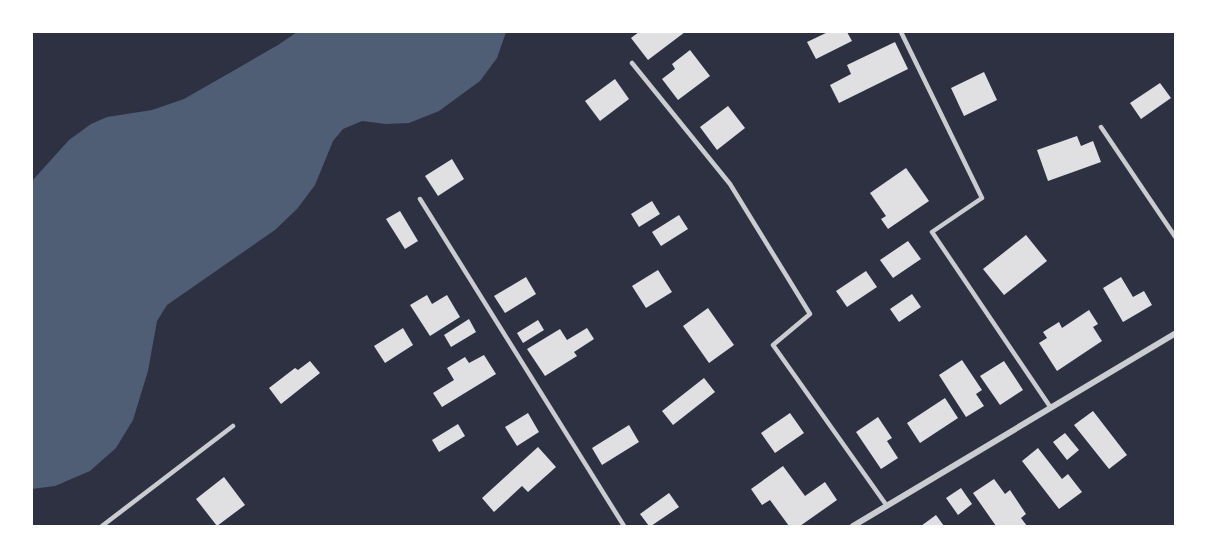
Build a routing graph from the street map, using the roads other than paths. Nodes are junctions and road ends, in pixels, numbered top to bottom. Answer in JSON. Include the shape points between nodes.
{"nodes":[{"id":1,"x":901,"y":32,"type":"edge"},
{"id":2,"x":632,"y":63,"type":"dead end"},
{"id":3,"x":1101,"y":127,"type":"dead end"},
{"id":4,"x":420,"y":198,"type":"dead end"},
{"id":5,"x":1176,"y":238,"type":"edge"},
{"id":6,"x":1176,"y":333,"type":"edge"},
{"id":7,"x":1051,"y":408,"type":"junction"},
{"id":8,"x":233,"y":426,"type":"dead end"},
{"id":9,"x":887,"y":506,"type":"junction"},
{"id":10,"x":102,"y":526,"type":"edge"},
{"id":11,"x":624,"y":526,"type":"edge"},
{"id":12,"x":853,"y":526,"type":"edge"}],
"edges":[{"from":1,"to":7,"type":"lane","via":[[982,198],[932,232]]},
{"from":2,"to":9,"type":"lane","via":[[730,184],[810,314],[773,345]]},
{"from":3,"to":5,"type":"lane"},
{"from":4,"to":11,"type":"lane"},
{"from":6,"to":7,"type":"street"},
{"from":7,"to":9,"type":"street"},
{"from":8,"to":10,"type":"lane"},
{"from":9,"to":12,"type":"street"}]}
